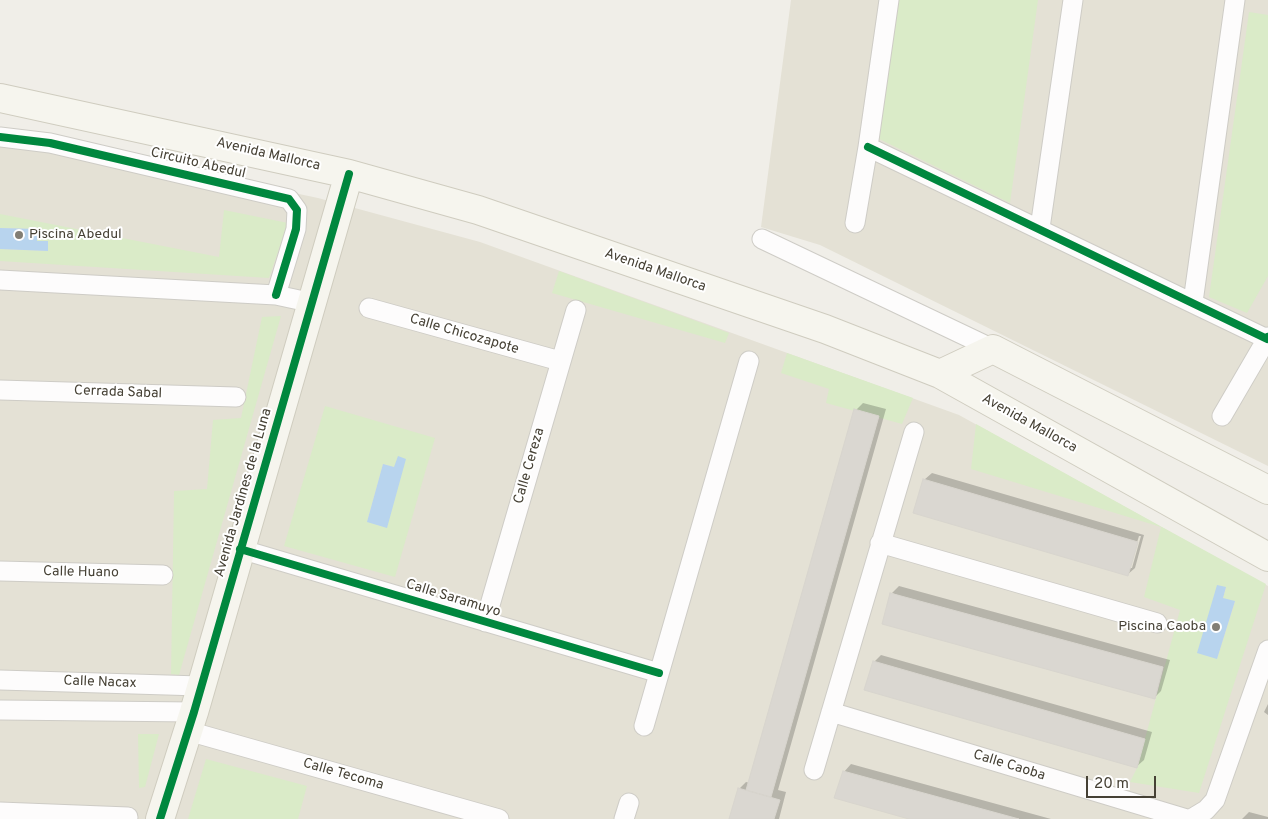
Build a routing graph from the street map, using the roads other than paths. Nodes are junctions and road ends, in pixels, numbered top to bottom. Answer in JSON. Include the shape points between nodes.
{"nodes":[{"id":1,"x":888,"y":0,"type":"edge"},
{"id":2,"x":1073,"y":0,"type":"edge"},
{"id":3,"x":1236,"y":0,"type":"edge"},
{"id":4,"x":0,"y":98,"type":"edge"},
{"id":5,"x":0,"y":137,"type":"edge"},
{"id":6,"x":868,"y":147,"type":"junction"},
{"id":7,"x":349,"y":174,"type":"junction"},
{"id":8,"x":855,"y":223,"type":"dead end"},
{"id":9,"x":1040,"y":228,"type":"junction"},
{"id":10,"x":762,"y":239,"type":"dead end"},
{"id":11,"x":0,"y":280,"type":"edge"},
{"id":12,"x":276,"y":295,"type":"junction"},
{"id":13,"x":1193,"y":302,"type":"junction"},
{"id":14,"x":313,"y":303,"type":"junction"},
{"id":15,"x":369,"y":308,"type":"dead end"},
{"id":16,"x":576,"y":310,"type":"dead end"},
{"id":17,"x":1267,"y":338,"type":"edge"},
{"id":18,"x":993,"y":349,"type":"junction"},
{"id":19,"x":560,"y":361,"type":"junction"},
{"id":20,"x":749,"y":361,"type":"dead end"},
{"id":21,"x":940,"y":374,"type":"junction"},
{"id":22,"x":0,"y":390,"type":"edge"},
{"id":23,"x":236,"y":397,"type":"dead end"},
{"id":24,"x":1222,"y":416,"type":"dead end"},
{"id":25,"x":914,"y":432,"type":"dead end"},
{"id":26,"x":1268,"y":490,"type":"edge"},
{"id":27,"x":880,"y":543,"type":"junction"},
{"id":28,"x":240,"y":549,"type":"junction"},
{"id":29,"x":1268,"y":557,"type":"edge"},
{"id":30,"x":0,"y":572,"type":"edge"},
{"id":31,"x":163,"y":575,"type":"dead end"},
{"id":32,"x":485,"y":622,"type":"junction"},
{"id":33,"x":1157,"y":623,"type":"dead end"},
{"id":34,"x":1268,"y":650,"type":"edge"},
{"id":35,"x":659,"y":674,"type":"junction"},
{"id":36,"x":0,"y":680,"type":"edge"},
{"id":37,"x":0,"y":710,"type":"edge"},
{"id":38,"x":194,"y":710,"type":"junction"},
{"id":39,"x":831,"y":712,"type":"junction"},
{"id":40,"x":644,"y":726,"type":"dead end"},
{"id":41,"x":814,"y":770,"type":"dead end"},
{"id":42,"x":0,"y":812,"type":"edge"},
{"id":43,"x":128,"y":817,"type":"dead end"},
{"id":44,"x":160,"y":819,"type":"edge"},
{"id":45,"x":499,"y":819,"type":"edge"},
{"id":46,"x":1189,"y":819,"type":"edge"}],
"edges":[{"from":1,"to":6,"type":"street"},
{"from":2,"to":9,"type":"street"},
{"from":3,"to":13,"type":"street"},
{"from":4,"to":7,"type":"main road","name":"Avenida Mallorca"},
{"from":5,"to":12,"type":"street","name":"Circuito Abedul","via":[[50,143],[289,199],[297,210],[296,229]]},
{"from":6,"to":8,"type":"street"},
{"from":6,"to":9,"type":"street"},
{"from":7,"to":14,"type":"main road","name":"Avenida Jardines de la Luna"},
{"from":7,"to":21,"type":"main road","name":"Avenida Mallorca","via":[[478,210],[825,328]]},
{"from":9,"to":13,"type":"street"},
{"from":10,"to":18,"type":"street"},
{"from":11,"to":12,"type":"street"},
{"from":12,"to":14,"type":"street"},
{"from":13,"to":17,"type":"street"},
{"from":14,"to":28,"type":"main road","name":"Avenida Jardines de la Luna"},
{"from":15,"to":19,"type":"street","name":"Calle Chicozapote"},
{"from":16,"to":19,"type":"street","name":"Calle Cereza"},
{"from":17,"to":24,"type":"street"},
{"from":18,"to":21,"type":"main road"},
{"from":18,"to":26,"type":"main road"},
{"from":19,"to":32,"type":"street","name":"Calle Cereza"},
{"from":20,"to":35,"type":"street"},
{"from":21,"to":29,"type":"main road","name":"Avenida Mallorca"},
{"from":22,"to":23,"type":"street","name":"Cerrada Sabal"},
{"from":25,"to":27,"type":"street"},
{"from":27,"to":33,"type":"street"},
{"from":27,"to":39,"type":"street"},
{"from":28,"to":32,"type":"street","name":"Calle Saramuyo"},
{"from":28,"to":38,"type":"main road","name":"Avenida Jardines de la Luna"},
{"from":30,"to":31,"type":"street","name":"Calle Huano"},
{"from":32,"to":35,"type":"street","name":"Calle Saramuyo"},
{"from":34,"to":46,"type":"street","via":[[1215,800],[1206,810]]},
{"from":35,"to":40,"type":"street"},
{"from":36,"to":38,"type":"street","name":"Calle Nacax"},
{"from":37,"to":38,"type":"street","name":"Calle Nacax"},
{"from":38,"to":44,"type":"main road","name":"Avenida Jardines de la Luna"},
{"from":38,"to":45,"type":"street","name":"Calle Tecoma"},
{"from":39,"to":41,"type":"street"},
{"from":39,"to":46,"type":"street","name":"Calle Caoba"},
{"from":42,"to":43,"type":"street"}]}
